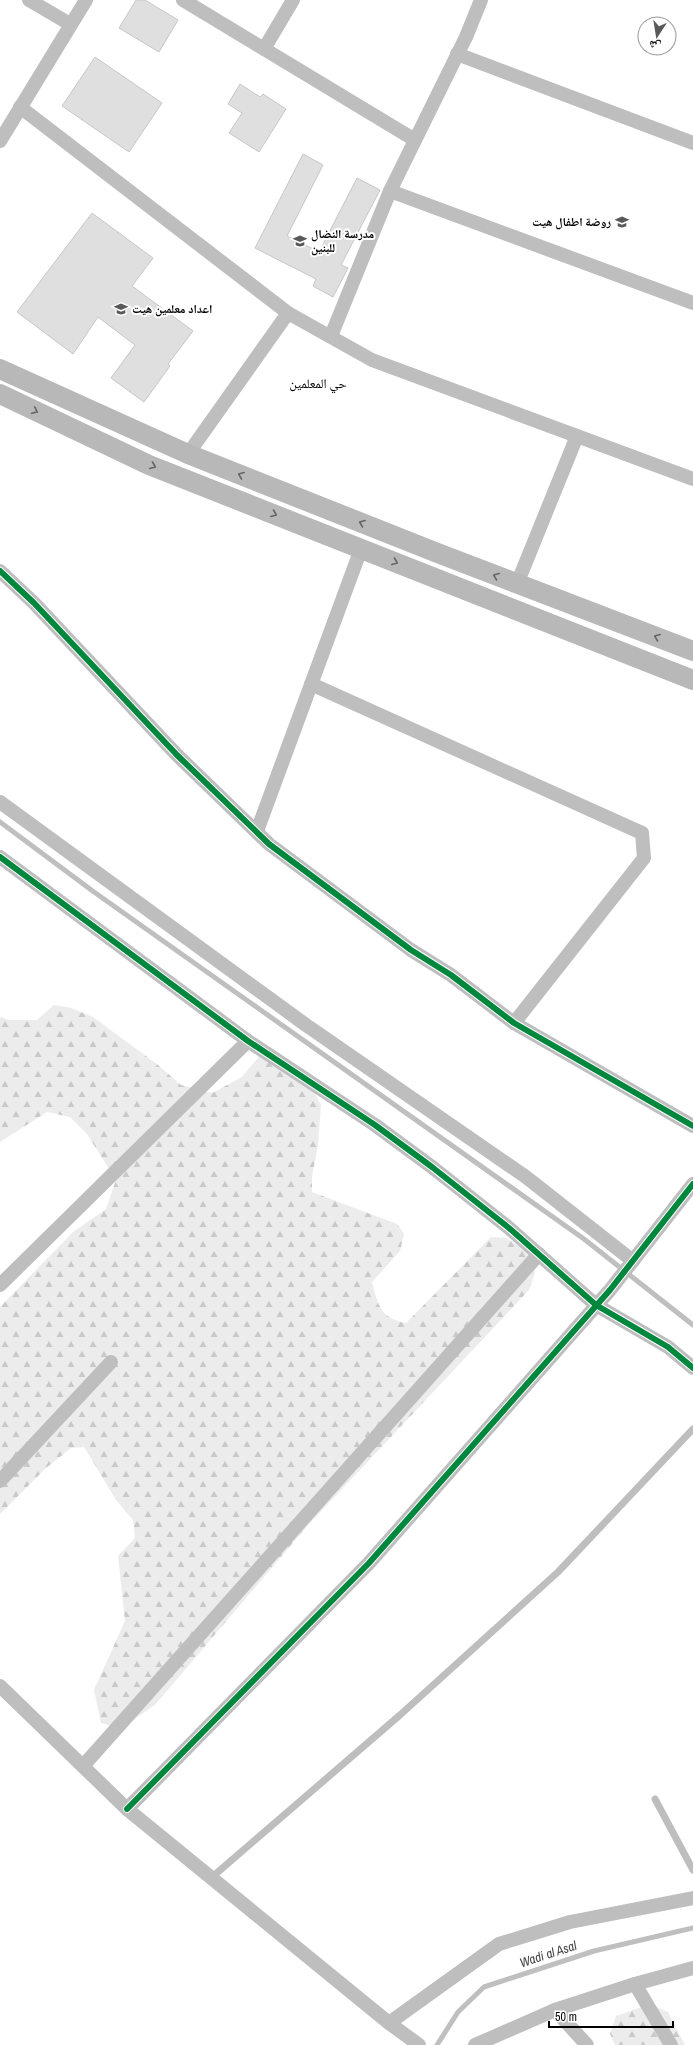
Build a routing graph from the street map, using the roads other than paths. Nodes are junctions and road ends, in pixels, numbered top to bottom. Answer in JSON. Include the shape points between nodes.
{"nodes":[{"id":1,"x":29,"y":0,"type":"edge"},
{"id":2,"x":86,"y":0,"type":"edge"},
{"id":3,"x":183,"y":0,"type":"edge"},
{"id":4,"x":293,"y":0,"type":"edge"},
{"id":5,"x":481,"y":0,"type":"edge"},
{"id":6,"x":70,"y":24,"type":"junction"},
{"id":7,"x":264,"y":49,"type":"junction"},
{"id":8,"x":458,"y":54,"type":"junction"},
{"id":9,"x":20,"y":107,"type":"junction"},
{"id":10,"x":415,"y":140,"type":"junction"},
{"id":11,"x":0,"y":141,"type":"edge"},
{"id":12,"x":693,"y":143,"type":"edge"},
{"id":13,"x":390,"y":191,"type":"junction"},
{"id":14,"x":693,"y":303,"type":"edge"},
{"id":15,"x":288,"y":313,"type":"junction"},
{"id":16,"x":331,"y":336,"type":"junction"},
{"id":17,"x":0,"y":369,"type":"edge"},
{"id":18,"x":0,"y":394,"type":"edge"},
{"id":19,"x":577,"y":436,"type":"junction"},
{"id":20,"x":188,"y":454,"type":"junction"},
{"id":21,"x":693,"y":480,"type":"edge"},
{"id":22,"x":361,"y":549,"type":"junction"},
{"id":23,"x":0,"y":571,"type":"edge"},
{"id":24,"x":517,"y":584,"type":"junction"},
{"id":25,"x":693,"y":651,"type":"edge"},
{"id":26,"x":693,"y":680,"type":"edge"},
{"id":27,"x":311,"y":684,"type":"junction"},
{"id":28,"x":0,"y":802,"type":"edge"},
{"id":29,"x":257,"y":831,"type":"junction"},
{"id":30,"x":0,"y":857,"type":"edge"},
{"id":31,"x":514,"y":1023,"type":"junction"},
{"id":32,"x":248,"y":1042,"type":"junction"},
{"id":33,"x":693,"y":1126,"type":"edge"},
{"id":34,"x":693,"y":1184,"type":"edge"},
{"id":35,"x":539,"y":1254,"type":"junction"},
{"id":36,"x":631,"y":1264,"type":"junction"},
{"id":37,"x":0,"y":1285,"type":"edge"},
{"id":38,"x":596,"y":1305,"type":"junction"},
{"id":39,"x":111,"y":1362,"type":"dead end"},
{"id":40,"x":693,"y":1368,"type":"edge"},
{"id":41,"x":693,"y":1429,"type":"edge"},
{"id":42,"x":0,"y":1481,"type":"edge"},
{"id":43,"x":0,"y":1686,"type":"edge"},
{"id":44,"x":83,"y":1766,"type":"junction"},
{"id":45,"x":655,"y":1799,"type":"dead end"},
{"id":46,"x":127,"y":1809,"type":"junction"},
{"id":47,"x":693,"y":1870,"type":"edge"},
{"id":48,"x":212,"y":1878,"type":"junction"},
{"id":49,"x":693,"y":1898,"type":"edge"},
{"id":50,"x":693,"y":1968,"type":"edge"},
{"id":51,"x":635,"y":1984,"type":"junction"},
{"id":52,"x":556,"y":2010,"type":"junction"},
{"id":53,"x":389,"y":2023,"type":"junction"},
{"id":54,"x":416,"y":2043,"type":"edge"},
{"id":55,"x":475,"y":2045,"type":"edge"},
{"id":56,"x":587,"y":2045,"type":"edge"},
{"id":57,"x":671,"y":2045,"type":"edge"}],
"edges":[{"from":1,"to":6,"type":"street"},
{"from":2,"to":6,"type":"street"},
{"from":3,"to":7,"type":"street"},
{"from":4,"to":7,"type":"street"},
{"from":5,"to":8,"type":"street"},
{"from":6,"to":9,"type":"street"},
{"from":7,"to":10,"type":"street"},
{"from":8,"to":10,"type":"street"},
{"from":8,"to":12,"type":"street"},
{"from":9,"to":11,"type":"street"},
{"from":9,"to":15,"type":"street"},
{"from":10,"to":13,"type":"street"},
{"from":13,"to":14,"type":"street"},
{"from":13,"to":16,"type":"street"},
{"from":15,"to":16,"type":"street"},
{"from":15,"to":20,"type":"street"},
{"from":16,"to":19,"type":"street","via":[[372,360]]},
{"from":17,"to":20,"type":"main road"},
{"from":18,"to":22,"type":"main road","one_way":true,"via":[[149,465]]},
{"from":19,"to":21,"type":"street"},
{"from":19,"to":24,"type":"street"},
{"from":24,"to":20,"type":"main road","one_way":true},
{"from":22,"to":26,"type":"main road","one_way":true},
{"from":22,"to":27,"type":"street"},
{"from":23,"to":29,"type":"street","via":[[34,602],[177,755]]},
{"from":25,"to":24,"type":"main road","one_way":true},
{"from":27,"to":29,"type":"street"},
{"from":27,"to":31,"type":"street","via":[[642,832],[644,858]]},
{"from":28,"to":36,"type":"street","via":[[306,1025],[526,1177]]},
{"from":29,"to":31,"type":"street","via":[[269,844]]},
{"from":30,"to":32,"type":"street"},
{"from":31,"to":33,"type":"street"},
{"from":32,"to":35,"type":"street","via":[[381,1129]]},
{"from":32,"to":37,"type":"street"},
{"from":34,"to":36,"type":"street"},
{"from":35,"to":38,"type":"street"},
{"from":35,"to":44,"type":"street"},
{"from":36,"to":38,"type":"street"},
{"from":38,"to":40,"type":"street","via":[[668,1348]]},
{"from":38,"to":46,"type":"street","via":[[369,1563]]},
{"from":39,"to":42,"type":"street"},
{"from":41,"to":48,"type":"lane","via":[[558,1572],[400,1715]]},
{"from":43,"to":44,"type":"street"},
{"from":44,"to":46,"type":"street"},
{"from":45,"to":47,"type":"lane"},
{"from":46,"to":48,"type":"street"},
{"from":48,"to":53,"type":"street"},
{"from":49,"to":53,"type":"street","via":[[570,1922],[499,1944]]},
{"from":50,"to":51,"type":"street"},
{"from":51,"to":52,"type":"street"},
{"from":51,"to":57,"type":"street"},
{"from":52,"to":55,"type":"street"},
{"from":52,"to":56,"type":"street"},
{"from":53,"to":54,"type":"street"}]}
